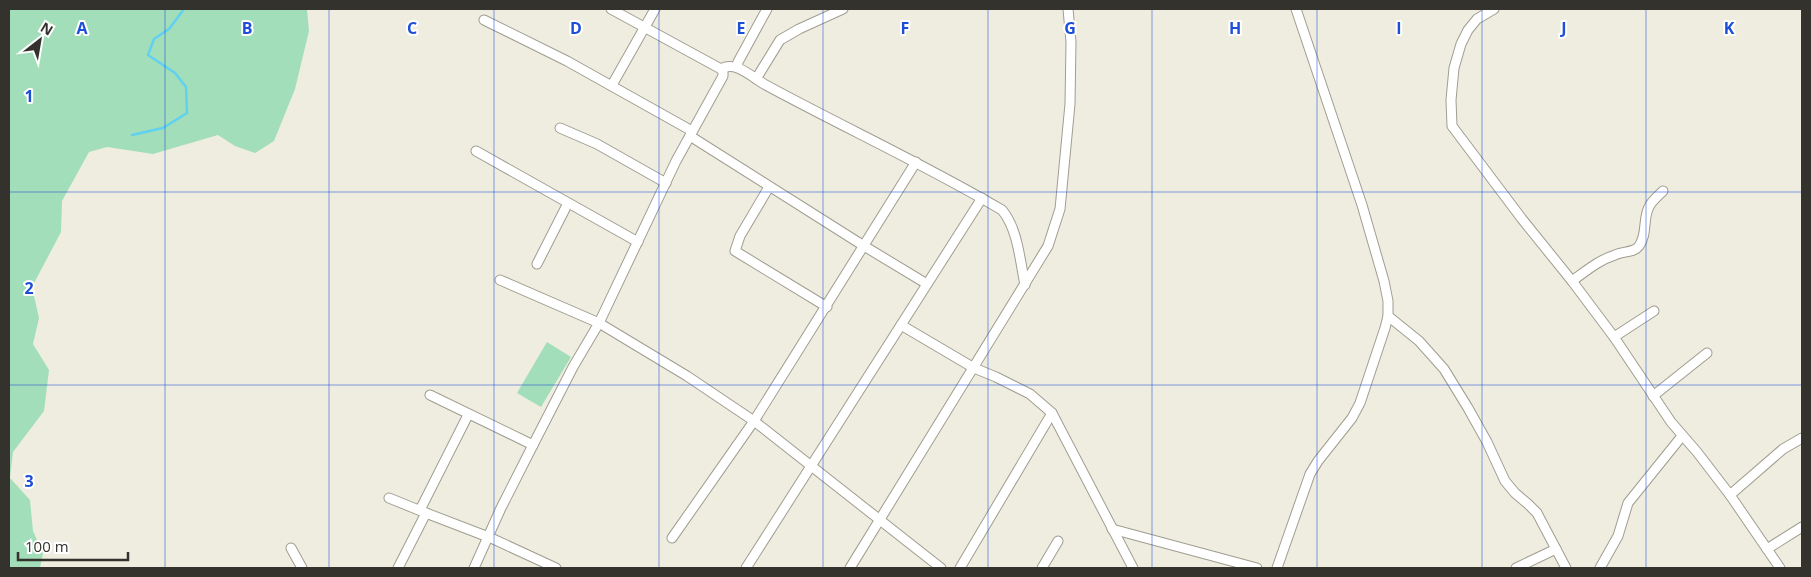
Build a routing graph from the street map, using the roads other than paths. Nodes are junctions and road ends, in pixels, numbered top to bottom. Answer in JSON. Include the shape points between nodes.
{"nodes":[{"id":1,"x":611,"y":9,"type":"edge"},
{"id":2,"x":655,"y":9,"type":"edge"},
{"id":3,"x":767,"y":9,"type":"edge"},
{"id":4,"x":843,"y":9,"type":"edge"},
{"id":5,"x":1068,"y":9,"type":"edge"},
{"id":6,"x":1296,"y":9,"type":"edge"},
{"id":7,"x":1494,"y":10,"type":"edge"},
{"id":8,"x":484,"y":20,"type":"dead end"},
{"id":9,"x":644,"y":28,"type":"junction"},
{"id":10,"x":737,"y":67,"type":"junction"},
{"id":11,"x":721,"y":69,"type":"junction"},
{"id":12,"x":756,"y":80,"type":"junction"},
{"id":13,"x":612,"y":85,"type":"junction"},
{"id":14,"x":560,"y":128,"type":"dead end"},
{"id":15,"x":691,"y":133,"type":"junction"},
{"id":16,"x":476,"y":151,"type":"dead end"},
{"id":17,"x":916,"y":162,"type":"junction"},
{"id":18,"x":666,"y":183,"type":"junction"},
{"id":19,"x":769,"y":187,"type":"junction"},
{"id":20,"x":1663,"y":191,"type":"dead end"},
{"id":21,"x":982,"y":198,"type":"junction"},
{"id":22,"x":568,"y":203,"type":"junction"},
{"id":23,"x":638,"y":242,"type":"junction"},
{"id":24,"x":864,"y":246,"type":"junction"},
{"id":25,"x":537,"y":264,"type":"dead end"},
{"id":26,"x":500,"y":280,"type":"dead end"},
{"id":27,"x":1572,"y":281,"type":"junction"},
{"id":28,"x":927,"y":284,"type":"junction"},
{"id":29,"x":1025,"y":285,"type":"junction"},
{"id":30,"x":826,"y":306,"type":"junction"},
{"id":31,"x":1654,"y":310,"type":"dead end"},
{"id":32,"x":1388,"y":316,"type":"junction"},
{"id":33,"x":599,"y":323,"type":"junction"},
{"id":34,"x":901,"y":325,"type":"junction"},
{"id":35,"x":1614,"y":337,"type":"junction"},
{"id":36,"x":1707,"y":353,"type":"dead end"},
{"id":37,"x":974,"y":368,"type":"junction"},
{"id":38,"x":430,"y":396,"type":"dead end"},
{"id":39,"x":1653,"y":396,"type":"junction"},
{"id":40,"x":1052,"y":413,"type":"junction"},
{"id":41,"x":468,"y":415,"type":"junction"},
{"id":42,"x":754,"y":421,"type":"junction"},
{"id":43,"x":1682,"y":436,"type":"junction"},
{"id":44,"x":1802,"y":438,"type":"edge"},
{"id":45,"x":532,"y":445,"type":"junction"},
{"id":46,"x":812,"y":466,"type":"junction"},
{"id":47,"x":1730,"y":495,"type":"junction"},
{"id":48,"x":389,"y":498,"type":"dead end"},
{"id":49,"x":423,"y":512,"type":"junction"},
{"id":50,"x":880,"y":518,"type":"junction"},
{"id":51,"x":1802,"y":527,"type":"edge"},
{"id":52,"x":1112,"y":529,"type":"junction"},
{"id":53,"x":488,"y":537,"type":"junction"},
{"id":54,"x":672,"y":538,"type":"dead end"},
{"id":55,"x":1058,"y":541,"type":"dead end"},
{"id":56,"x":291,"y":548,"type":"dead end"},
{"id":57,"x":1556,"y":549,"type":"junction"},
{"id":58,"x":1767,"y":549,"type":"junction"},
{"id":59,"x":302,"y":568,"type":"edge"},
{"id":60,"x":398,"y":568,"type":"edge"},
{"id":61,"x":474,"y":568,"type":"edge"},
{"id":62,"x":556,"y":568,"type":"edge"},
{"id":63,"x":746,"y":568,"type":"edge"},
{"id":64,"x":850,"y":568,"type":"edge"},
{"id":65,"x":941,"y":568,"type":"edge"},
{"id":66,"x":960,"y":568,"type":"edge"},
{"id":67,"x":1042,"y":568,"type":"edge"},
{"id":68,"x":1133,"y":568,"type":"edge"},
{"id":69,"x":1257,"y":568,"type":"edge"},
{"id":70,"x":1277,"y":568,"type":"edge"},
{"id":71,"x":1516,"y":568,"type":"edge"},
{"id":72,"x":1566,"y":568,"type":"edge"},
{"id":73,"x":1600,"y":568,"type":"edge"},
{"id":74,"x":1780,"y":568,"type":"edge"}],
"edges":[{"from":1,"to":9,"type":"street"},
{"from":2,"to":9,"type":"street"},
{"from":3,"to":10,"type":"street"},
{"from":4,"to":12,"type":"street","via":[[780,40]]},
{"from":5,"to":29,"type":"street","via":[[1071,93],[1060,209],[1048,246]]},
{"from":6,"to":32,"type":"street","via":[[1362,205],[1384,282]]},
{"from":7,"to":27,"type":"street","via":[[1477,19],[1462,44],[1453,76],[1452,126]]},
{"from":8,"to":13,"type":"street"},
{"from":9,"to":11,"type":"street"},
{"from":9,"to":13,"type":"street"},
{"from":10,"to":11,"type":"street"},
{"from":10,"to":12,"type":"street"},
{"from":11,"to":15,"type":"street","via":[[720,83]]},
{"from":12,"to":17,"type":"street"},
{"from":13,"to":15,"type":"street"},
{"from":14,"to":18,"type":"street","via":[[597,144]]},
{"from":15,"to":18,"type":"street"},
{"from":15,"to":19,"type":"street"},
{"from":16,"to":22,"type":"street"},
{"from":17,"to":21,"type":"street"},
{"from":17,"to":24,"type":"street"},
{"from":18,"to":23,"type":"street"},
{"from":19,"to":24,"type":"street"},
{"from":19,"to":30,"type":"street","via":[[735,250]]},
{"from":20,"to":27,"type":"street","via":[[1646,214],[1642,242],[1638,248],[1602,260]]},
{"from":21,"to":28,"type":"street"},
{"from":21,"to":29,"type":"street","via":[[1002,210],[1010,220]]},
{"from":22,"to":23,"type":"street"},
{"from":22,"to":25,"type":"street"},
{"from":23,"to":33,"type":"street"},
{"from":24,"to":28,"type":"street"},
{"from":24,"to":30,"type":"street"},
{"from":26,"to":33,"type":"street"},
{"from":27,"to":35,"type":"street"},
{"from":28,"to":34,"type":"street"},
{"from":29,"to":37,"type":"street"},
{"from":30,"to":42,"type":"street"},
{"from":31,"to":35,"type":"street"},
{"from":32,"to":57,"type":"street","via":[[1444,369],[1491,449],[1505,481],[1537,513]]},
{"from":32,"to":70,"type":"street","via":[[1360,402],[1352,418],[1310,474]]},
{"from":33,"to":42,"type":"street"},
{"from":33,"to":45,"type":"street"},
{"from":34,"to":37,"type":"street"},
{"from":34,"to":46,"type":"street"},
{"from":35,"to":39,"type":"street"},
{"from":36,"to":39,"type":"street"},
{"from":37,"to":40,"type":"street","via":[[1030,394]]},
{"from":37,"to":50,"type":"street"},
{"from":38,"to":41,"type":"street"},
{"from":39,"to":43,"type":"street"},
{"from":40,"to":52,"type":"street"},
{"from":40,"to":66,"type":"street"},
{"from":41,"to":45,"type":"street"},
{"from":41,"to":49,"type":"street"},
{"from":42,"to":46,"type":"street"},
{"from":42,"to":54,"type":"street"},
{"from":43,"to":47,"type":"street"},
{"from":43,"to":73,"type":"street","via":[[1628,502],[1618,536]]},
{"from":44,"to":47,"type":"street","via":[[1783,449]]},
{"from":45,"to":53,"type":"street"},
{"from":46,"to":50,"type":"street"},
{"from":46,"to":63,"type":"street"},
{"from":47,"to":58,"type":"street"},
{"from":48,"to":49,"type":"street"},
{"from":49,"to":53,"type":"street"},
{"from":49,"to":60,"type":"street"},
{"from":50,"to":64,"type":"street"},
{"from":50,"to":65,"type":"street"},
{"from":51,"to":58,"type":"street"},
{"from":52,"to":68,"type":"street"},
{"from":52,"to":69,"type":"street"},
{"from":53,"to":61,"type":"street"},
{"from":53,"to":62,"type":"street"},
{"from":55,"to":67,"type":"street"},
{"from":56,"to":59,"type":"street"},
{"from":57,"to":71,"type":"street"},
{"from":57,"to":72,"type":"street"},
{"from":58,"to":74,"type":"street"}]}
